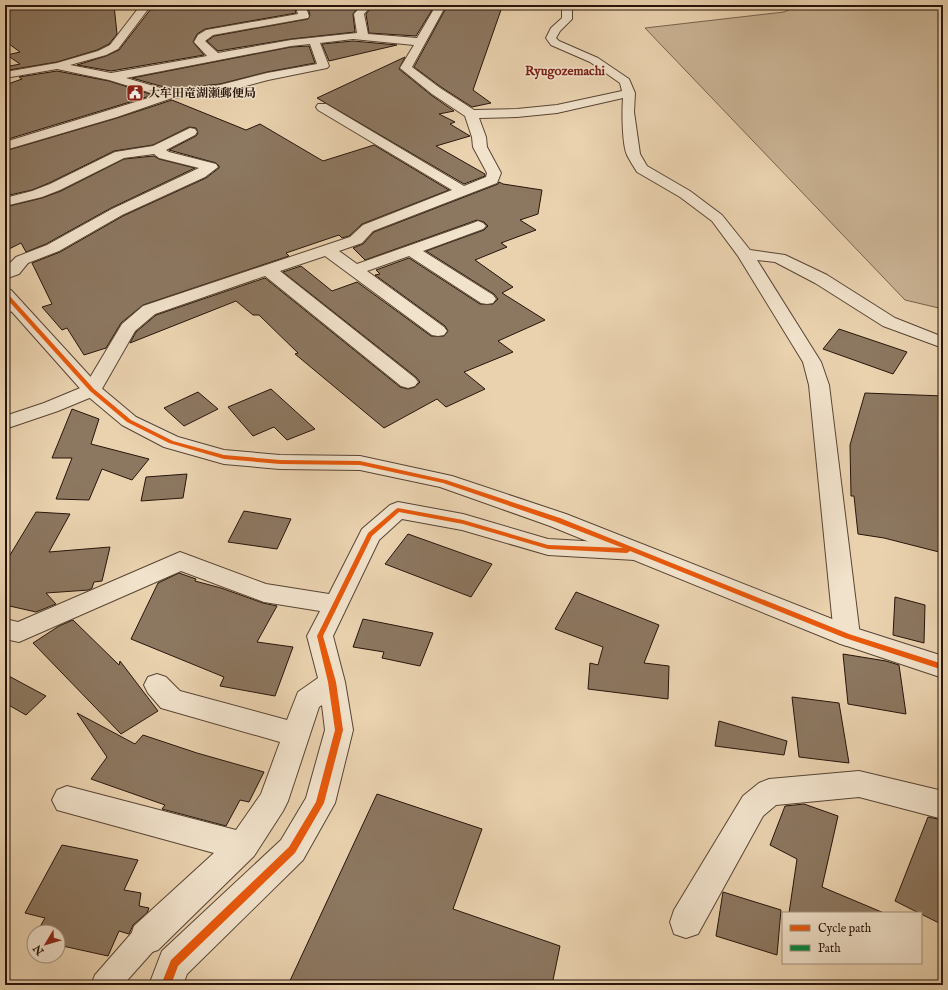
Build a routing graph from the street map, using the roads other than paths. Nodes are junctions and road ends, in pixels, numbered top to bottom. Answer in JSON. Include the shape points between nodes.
{"nodes":[{"id":1,"x":300,"y":5,"type":"edge"},
{"id":2,"x":367,"y":5,"type":"edge"},
{"id":3,"x":422,"y":5,"type":"edge"},
{"id":4,"x":567,"y":5,"type":"edge"},
{"id":5,"x":144,"y":8,"type":"dead end"},
{"id":6,"x":363,"y":36,"type":"junction"},
{"id":7,"x":314,"y":40,"type":"junction"},
{"id":8,"x":421,"y":42,"type":"junction"},
{"id":9,"x":216,"y":57,"type":"junction"},
{"id":10,"x":57,"y":66,"type":"junction"},
{"id":11,"x":5,"y":75,"type":"edge"},
{"id":12,"x":111,"y":77,"type":"junction"},
{"id":13,"x":629,"y":93,"type":"junction"},
{"id":14,"x":170,"y":96,"type":"junction"},
{"id":15,"x":322,"y":107,"type":"dead end"},
{"id":16,"x":471,"y":114,"type":"junction"},
{"id":17,"x":190,"y":132,"type":"dead end"},
{"id":18,"x":5,"y":146,"type":"edge"},
{"id":19,"x":157,"y":149,"type":"junction"},
{"id":20,"x":463,"y":191,"type":"junction"},
{"id":21,"x":5,"y":202,"type":"edge"},
{"id":22,"x":478,"y":226,"type":"dead end"},
{"id":23,"x":328,"y":250,"type":"junction"},
{"id":24,"x":411,"y":250,"type":"junction"},
{"id":25,"x":745,"y":254,"type":"junction"},
{"id":26,"x":268,"y":270,"type":"junction"},
{"id":27,"x":355,"y":270,"type":"junction"},
{"id":28,"x":5,"y":274,"type":"edge"},
{"id":29,"x":486,"y":299,"type":"dead end"},
{"id":30,"x":8,"y":302,"type":"edge"},
{"id":31,"x":438,"y":331,"type":"dead end"},
{"id":32,"x":943,"y":344,"type":"edge"},
{"id":33,"x":408,"y":382,"type":"dead end"},
{"id":34,"x":92,"y":390,"type":"junction"},
{"id":35,"x":5,"y":423,"type":"edge"},
{"id":36,"x":635,"y":552,"type":"junction"},
{"id":37,"x":335,"y":604,"type":"junction"},
{"id":38,"x":5,"y":629,"type":"edge"},
{"id":39,"x":847,"y":636,"type":"junction"},
{"id":40,"x":943,"y":667,"type":"edge"},
{"id":41,"x":332,"y":682,"type":"junction"},
{"id":42,"x":157,"y":685,"type":"dead end"},
{"id":43,"x":296,"y":734,"type":"junction"},
{"id":44,"x":67,"y":800,"type":"dead end"},
{"id":45,"x":943,"y":805,"type":"edge"},
{"id":46,"x":243,"y":846,"type":"junction"},
{"id":47,"x":686,"y":922,"type":"dead end"},
{"id":48,"x":146,"y":938,"type":"joint"},
{"id":49,"x":105,"y":985,"type":"edge"},
{"id":50,"x":166,"y":985,"type":"edge"}],
"edges":[{"from":1,"to":9,"type":"street","via":[[304,16],[210,32],[199,42]]},
{"from":2,"to":6,"type":"street","via":[[359,14]]},
{"from":3,"to":8,"type":"street","via":[[440,7]]},
{"from":4,"to":13,"type":"street","via":[[567,19],[555,30],[551,38],[555,43],[594,60],[625,81]]},
{"from":5,"to":10,"type":"street","via":[[114,47]]},
{"from":6,"to":7,"type":"street"},
{"from":6,"to":8,"type":"street"},
{"from":7,"to":9,"type":"street"},
{"from":7,"to":14,"type":"street","via":[[324,66],[220,89]]},
{"from":8,"to":16,"type":"street","via":[[406,68]]},
{"from":9,"to":12,"type":"street"},
{"from":10,"to":11,"type":"street"},
{"from":10,"to":12,"type":"street"},
{"from":12,"to":14,"type":"street"},
{"from":13,"to":16,"type":"street","via":[[557,109]]},
{"from":13,"to":25,"type":"street","via":[[628,112],[633,154],[642,169],[685,194],[717,218]]},
{"from":14,"to":18,"type":"street"},
{"from":15,"to":20,"type":"street"},
{"from":16,"to":20,"type":"street","via":[[480,147],[494,173],[492,180]]},
{"from":17,"to":19,"type":"street"},
{"from":19,"to":21,"type":"street","via":[[120,155],[55,187]]},
{"from":19,"to":28,"type":"street","via":[[164,155],[211,166],[200,174],[117,212],[53,248],[22,260],[13,271]]},
{"from":20,"to":23,"type":"street","via":[[368,228],[356,240]]},
{"from":22,"to":24,"type":"street"},
{"from":23,"to":26,"type":"street"},
{"from":23,"to":27,"type":"street"},
{"from":24,"to":27,"type":"street"},
{"from":24,"to":29,"type":"street"},
{"from":25,"to":32,"type":"street","via":[[779,258],[821,279],[888,322]]},
{"from":25,"to":39,"type":"street","via":[[812,362],[819,385]]},
{"from":26,"to":33,"type":"street"},
{"from":26,"to":34,"type":"street","via":[[149,310],[128,328]]},
{"from":27,"to":31,"type":"street"},
{"from":30,"to":34,"type":"street"},
{"from":34,"to":35,"type":"street"},
{"from":34,"to":36,"type":"street","via":[[129,421],[171,442],[224,457],[280,462],[360,463],[444,481],[558,520]]},
{"from":36,"to":37,"type":"street","via":[[548,547],[463,522],[398,510],[370,535]]},
{"from":36,"to":39,"type":"street"},
{"from":37,"to":38,"type":"street","via":[[264,593],[180,561],[20,632]]},
{"from":37,"to":41,"type":"street","via":[[320,636]]},
{"from":39,"to":40,"type":"street"},
{"from":41,"to":43,"type":"street","via":[[308,700]]},
{"from":41,"to":50,"type":"street","via":[[339,730],[320,803],[292,850],[174,963]]},
{"from":42,"to":43,"type":"street","via":[[171,700]]},
{"from":43,"to":46,"type":"street","via":[[273,801]]},
{"from":44,"to":46,"type":"street"},
{"from":45,"to":47,"type":"street","via":[[859,784],[769,792],[753,806]]},
{"from":46,"to":48,"type":"street"},
{"from":48,"to":49,"type":"lane"}]}
